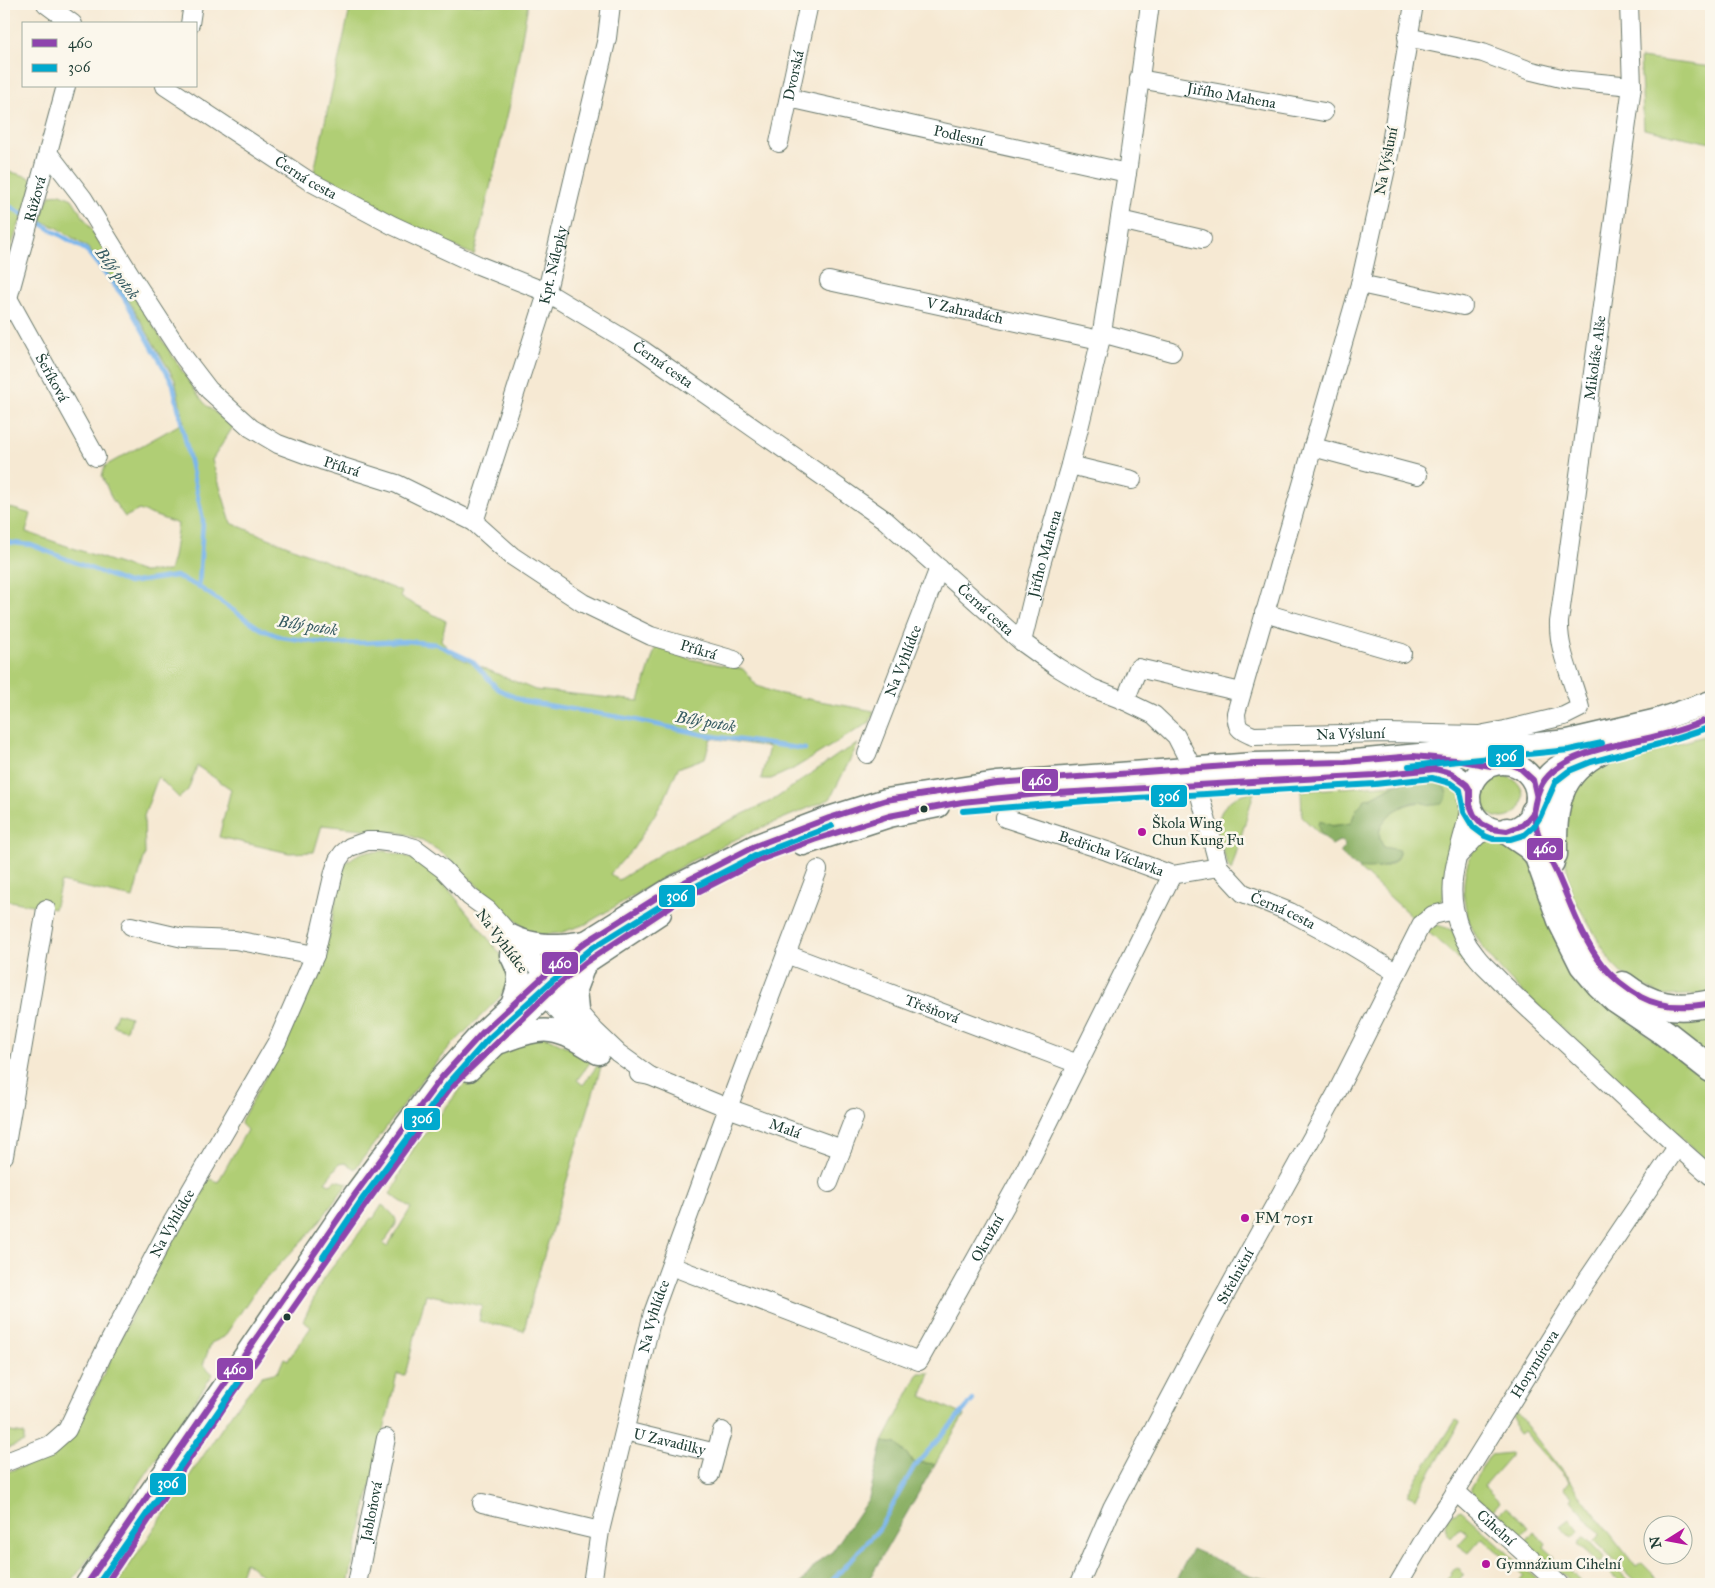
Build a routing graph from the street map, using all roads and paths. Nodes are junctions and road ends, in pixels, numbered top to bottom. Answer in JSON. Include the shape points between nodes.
{"nodes":[{"id":1,"x":46,"y":4,"type":"edge"},
{"id":2,"x":193,"y":4,"type":"edge"},
{"id":3,"x":611,"y":4,"type":"edge"},
{"id":4,"x":1150,"y":4,"type":"edge"},
{"id":5,"x":1414,"y":4,"type":"edge"},
{"id":6,"x":1629,"y":4,"type":"edge"},
{"id":7,"x":808,"y":8,"type":"dead end"},
{"id":8,"x":70,"y":22,"type":"edge"},
{"id":9,"x":190,"y":22,"type":"edge"},
{"id":10,"x":1407,"y":37,"type":"junction"},
{"id":11,"x":1139,"y":79,"type":"junction"},
{"id":12,"x":1632,"y":86,"type":"junction"},
{"id":13,"x":66,"y":88,"type":"edge"},
{"id":14,"x":174,"y":89,"type":"edge"},
{"id":15,"x":789,"y":98,"type":"junction"},
{"id":16,"x":1324,"y":112,"type":"dead end"},
{"id":17,"x":779,"y":143,"type":"dead end"},
{"id":18,"x":49,"y":154,"type":"junction"},
{"id":19,"x":1127,"y":173,"type":"junction"},
{"id":20,"x":1120,"y":220,"type":"junction"},
{"id":21,"x":1202,"y":239,"type":"dead end"},
{"id":22,"x":829,"y":281,"type":"dead end"},
{"id":23,"x":1360,"y":284,"type":"junction"},
{"id":24,"x":546,"y":292,"type":"junction"},
{"id":25,"x":6,"y":306,"type":"edge"},
{"id":26,"x":1463,"y":306,"type":"dead end"},
{"id":27,"x":1101,"y":338,"type":"junction"},
{"id":28,"x":1172,"y":352,"type":"dead end"},
{"id":29,"x":1313,"y":447,"type":"junction"},
{"id":30,"x":96,"y":457,"type":"dead end"},
{"id":31,"x":1070,"y":465,"type":"junction"},
{"id":32,"x":1418,"y":476,"type":"dead end"},
{"id":33,"x":1132,"y":480,"type":"dead end"},
{"id":34,"x":474,"y":522,"type":"junction"},
{"id":35,"x":939,"y":568,"type":"junction"},
{"id":36,"x":1264,"y":613,"type":"junction"},
{"id":37,"x":1022,"y":642,"type":"junction"},
{"id":38,"x":1402,"y":653,"type":"dead end"},
{"id":39,"x":734,"y":660,"type":"dead end"},
{"id":40,"x":1241,"y":692,"type":"junction"},
{"id":41,"x":1125,"y":701,"type":"junction"},
{"id":42,"x":1711,"y":702,"type":"edge"},
{"id":43,"x":1580,"y":708,"type":"joint"},
{"id":44,"x":1711,"y":718,"type":"edge"},
{"id":45,"x":1568,"y":741,"type":"junction"},
{"id":46,"x":1602,"y":750,"type":"junction"},
{"id":47,"x":867,"y":754,"type":"dead end"},
{"id":48,"x":1413,"y":756,"type":"junction"},
{"id":49,"x":1491,"y":766,"type":"junction"},
{"id":50,"x":1520,"y":768,"type":"junction"},
{"id":51,"x":1195,"y":776,"type":"junction"},
{"id":52,"x":1470,"y":797,"type":"junction"},
{"id":53,"x":1535,"y":805,"type":"junction"},
{"id":54,"x":1005,"y":818,"type":"dead end"},
{"id":55,"x":1499,"y":830,"type":"junction"},
{"id":56,"x":1457,"y":858,"type":"junction"},
{"id":57,"x":1219,"y":867,"type":"junction"},
{"id":58,"x":818,"y":870,"type":"dead end"},
{"id":59,"x":1172,"y":875,"type":"junction"},
{"id":60,"x":1560,"y":881,"type":"junction"},
{"id":61,"x":46,"y":909,"type":"dead end"},
{"id":62,"x":1454,"y":910,"type":"junction"},
{"id":63,"x":131,"y":926,"type":"dead end"},
{"id":64,"x":510,"y":945,"type":"junction"},
{"id":65,"x":586,"y":952,"type":"junction"},
{"id":66,"x":786,"y":954,"type":"junction"},
{"id":67,"x":315,"y":956,"type":"junction"},
{"id":68,"x":1397,"y":973,"type":"junction"},
{"id":69,"x":545,"y":985,"type":"junction"},
{"id":70,"x":1711,"y":1003,"type":"edge"},
{"id":71,"x":512,"y":1005,"type":"junction"},
{"id":72,"x":577,"y":1010,"type":"junction"},
{"id":73,"x":493,"y":1045,"type":"junction"},
{"id":74,"x":598,"y":1053,"type":"junction"},
{"id":75,"x":1078,"y":1064,"type":"junction"},
{"id":76,"x":1711,"y":1070,"type":"edge"},
{"id":77,"x":650,"y":1076,"type":"junction"},
{"id":78,"x":728,"y":1108,"type":"junction"},
{"id":79,"x":854,"y":1118,"type":"dead end"},
{"id":80,"x":1677,"y":1147,"type":"junction"},
{"id":81,"x":842,"y":1149,"type":"junction"},
{"id":82,"x":4,"y":1156,"type":"edge"},
{"id":83,"x":1711,"y":1176,"type":"edge"},
{"id":84,"x":829,"y":1183,"type":"dead end"},
{"id":85,"x":671,"y":1266,"type":"junction"},
{"id":86,"x":625,"y":1431,"type":"junction"},
{"id":87,"x":722,"y":1431,"type":"dead end"},
{"id":88,"x":386,"y":1438,"type":"dead end"},
{"id":89,"x":716,"y":1453,"type":"junction"},
{"id":90,"x":4,"y":1463,"type":"edge"},
{"id":91,"x":710,"y":1475,"type":"dead end"},
{"id":92,"x":1455,"y":1491,"type":"junction"},
{"id":93,"x":482,"y":1503,"type":"dead end"},
{"id":94,"x":600,"y":1531,"type":"junction"},
{"id":95,"x":87,"y":1584,"type":"edge"},
{"id":96,"x":106,"y":1584,"type":"edge"},
{"id":97,"x":357,"y":1584,"type":"edge"},
{"id":98,"x":592,"y":1584,"type":"edge"},
{"id":99,"x":1079,"y":1584,"type":"edge"},
{"id":100,"x":1398,"y":1584,"type":"edge"},
{"id":101,"x":1559,"y":1584,"type":"edge"}],
"edges":[{"from":1,"to":8,"type":"street"},
{"from":2,"to":9,"type":"street"},
{"from":3,"to":24,"type":"street","name":"Kpt. Nálepky","via":[[607,38]]},
{"from":4,"to":11,"type":"street","name":"Jiřího Mahena"},
{"from":5,"to":10,"type":"street","name":"Na Výsluní"},
{"from":6,"to":12,"type":"street","name":"Mikoláše Alše"},
{"from":7,"to":15,"type":"street","name":"Dvorská"},
{"from":10,"to":12,"type":"street","via":[[1482,53],[1528,70],[1569,80]]},
{"from":10,"to":23,"type":"street","name":"Na Výsluní","via":[[1389,156]]},
{"from":11,"to":16,"type":"street","name":"Jiřího Mahena"},
{"from":11,"to":19,"type":"street","name":"Jiřího Mahena"},
{"from":12,"to":43,"type":"street","name":"Mikoláše Alše","via":[[1558,622],[1558,636]]},
{"from":13,"to":18,"type":"street","name":"Růžová"},
{"from":14,"to":24,"type":"street","name":"Černá cesta","via":[[309,181],[384,221]]},
{"from":15,"to":17,"type":"street","name":"Dvorská"},
{"from":15,"to":19,"type":"street","name":"Podlesní"},
{"from":18,"to":25,"type":"street","name":"Růžová"},
{"from":18,"to":34,"type":"street","name":"Příkrá","via":[[83,198],[183,356],[209,390],[251,428],[278,444],[397,484]]},
{"from":19,"to":20,"type":"street","name":"Jiřího Mahena"},
{"from":20,"to":21,"type":"street"},
{"from":20,"to":27,"type":"street","name":"Jiřího Mahena"},
{"from":22,"to":27,"type":"street","name":"V Zahradách"},
{"from":23,"to":26,"type":"street"},
{"from":23,"to":29,"type":"street","name":"Na Výsluní"},
{"from":24,"to":34,"type":"street","name":"Kpt. Nálepky"},
{"from":24,"to":35,"type":"street","name":"Černá cesta","via":[[641,349],[877,514]]},
{"from":25,"to":30,"type":"street","name":"Šeříková"},
{"from":27,"to":28,"type":"street","via":[[1109,334]]},
{"from":27,"to":31,"type":"street","name":"Jiřího Mahena"},
{"from":29,"to":32,"type":"street"},
{"from":29,"to":36,"type":"street","name":"Na Výsluní"},
{"from":31,"to":33,"type":"street"},
{"from":31,"to":37,"type":"street","name":"Jiřího Mahena"},
{"from":34,"to":39,"type":"street","name":"Příkrá","via":[[512,556],[584,603],[651,636]]},
{"from":35,"to":37,"type":"street","name":"Černá cesta"},
{"from":35,"to":47,"type":"street","name":"Na Vyhlídce"},
{"from":36,"to":38,"type":"street"},
{"from":36,"to":40,"type":"street","name":"Na Výsluní"},
{"from":37,"to":41,"type":"street","name":"Černá cesta","via":[[1092,688]]},
{"from":40,"to":41,"type":"street","via":[[1138,668]]},
{"from":40,"to":43,"type":"street","name":"Na Výsluní","via":[[1236,725],[1253,736],[1479,735],[1564,716]]},
{"from":41,"to":51,"type":"street","name":"Černá cesta","via":[[1154,715],[1176,736]]},
{"from":42,"to":45,"type":"main road","via":[[1658,720]]},
{"from":44,"to":46,"type":"main road"},
{"from":45,"to":48,"type":"main road"},
{"from":45,"to":50,"type":"main road"},
{"from":46,"to":53,"type":"main road","via":[[1558,767],[1546,777]]},
{"from":46,"to":60,"type":"highway","via":[[1570,774],[1557,801],[1553,821],[1554,854]]},
{"from":48,"to":49,"type":"main road"},
{"from":48,"to":51,"type":"main road","via":[[1345,762],[1254,764]]},
{"from":49,"to":50,"type":"main road","via":[[1510,764]]},
{"from":49,"to":52,"type":"main road","via":[[1478,776]]},
{"from":50,"to":53,"type":"main road","via":[[1532,780]]},
{"from":51,"to":52,"type":"main road","via":[[1366,776],[1436,769],[1457,776]]},
{"from":51,"to":57,"type":"street","name":"Černá cesta"},
{"from":51,"to":65,"type":"main road","via":[[962,802],[889,816],[762,859]]},
{"from":52,"to":55,"type":"main road","via":[[1474,815],[1482,824]]},
{"from":52,"to":56,"type":"street","via":[[1468,819]]},
{"from":53,"to":55,"type":"main road","via":[[1523,825]]},
{"from":53,"to":60,"type":"highway","via":[[1542,844]]},
{"from":54,"to":59,"type":"street","name":"Bedřicha Václavka"},
{"from":55,"to":56,"type":"street","via":[[1478,835]]},
{"from":55,"to":76,"type":"highway","via":[[1537,854],[1562,923],[1583,965],[1599,984]]},
{"from":56,"to":62,"type":"street","via":[[1452,882]]},
{"from":57,"to":59,"type":"street","name":"Bedřicha Václavka"},
{"from":57,"to":68,"type":"street","name":"Černá cesta","via":[[1243,893],[1290,912]]},
{"from":58,"to":66,"type":"street","name":"Na Vyhlídce"},
{"from":59,"to":75,"type":"street","name":"Okružní"},
{"from":60,"to":70,"type":"highway","via":[[1597,957],[1619,982],[1641,998],[1665,1006]]},
{"from":61,"to":82,"type":"street"},
{"from":62,"to":68,"type":"street","name":"Střelniční","via":[[1434,915],[1421,924]]},
{"from":62,"to":80,"type":"street","via":[[1464,938],[1477,958]]},
{"from":63,"to":67,"type":"street","via":[[184,938],[235,940]]},
{"from":64,"to":65,"type":"main road","via":[[566,945]]},
{"from":64,"to":67,"type":"street","name":"Na Vyhlídce","via":[[482,918],[470,897],[443,869],[415,848],[378,841],[358,843],[338,860]]},
{"from":64,"to":69,"type":"street","name":"Na Vyhlídce"},
{"from":64,"to":71,"type":"main road","via":[[520,982]]},
{"from":65,"to":69,"type":"main road"},
{"from":65,"to":72,"type":"main road","via":[[575,989]]},
{"from":66,"to":75,"type":"street","name":"Třešňová"},
{"from":66,"to":78,"type":"street","name":"Na Vyhlídce"},
{"from":67,"to":90,"type":"street","name":"Na Vyhlídce","via":[[277,1042],[170,1226],[67,1430],[50,1445]]},
{"from":68,"to":99,"type":"street","name":"Střelniční","via":[[1336,1094],[1112,1508]]},
{"from":69,"to":71,"type":"main road"},
{"from":69,"to":72,"type":"street","name":"Na Vyhlídce"},
{"from":69,"to":73,"type":"main road"},
{"from":69,"to":74,"type":"street","name":"Na Vyhlídce","via":[[572,1029]]},
{"from":71,"to":95,"type":"main road","via":[[442,1078],[362,1185]]},
{"from":72,"to":77,"type":"street","name":"Na Vyhlídce","via":[[618,1053]]},
{"from":73,"to":74,"type":"main road","via":[[536,1030],[550,1030],[573,1037]]},
{"from":73,"to":96,"type":"main road","via":[[452,1088],[366,1204]]},
{"from":74,"to":77,"type":"street","name":"Na Vyhlídce","via":[[634,1073]]},
{"from":75,"to":85,"type":"street","name":"Okružní","via":[[1023,1174],[919,1361]]},
{"from":77,"to":78,"type":"street","name":"Na Vyhlídce"},
{"from":78,"to":81,"type":"street","name":"Malá"},
{"from":78,"to":85,"type":"street","name":"Na Vyhlídce"},
{"from":79,"to":81,"type":"street"},
{"from":80,"to":83,"type":"street"},
{"from":80,"to":92,"type":"street","name":"Horymírova","via":[[1585,1283]]},
{"from":81,"to":84,"type":"street"},
{"from":85,"to":86,"type":"street","name":"Na Vyhlídce","via":[[653,1314]]},
{"from":86,"to":89,"type":"street","name":"U Zavadilky"},
{"from":86,"to":94,"type":"street","name":"Na Vyhlídce"},
{"from":87,"to":89,"type":"street","name":"U Zavadilky"},
{"from":88,"to":97,"type":"street","name":"Jabloňová"},
{"from":89,"to":91,"type":"street","name":"U Zavadilky"},
{"from":92,"to":100,"type":"street","name":"Horymírova"},
{"from":92,"to":101,"type":"street","name":"Cihelní"},
{"from":93,"to":94,"type":"street"},
{"from":94,"to":98,"type":"street","name":"Na Vyhlídce"}]}
